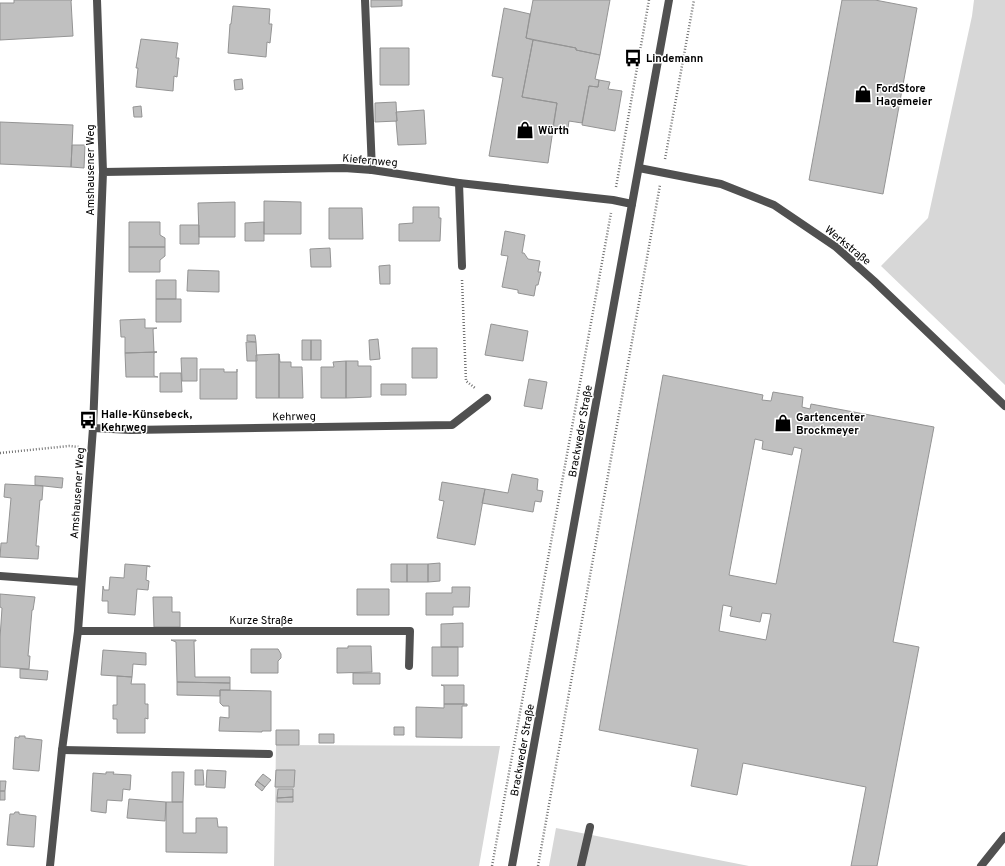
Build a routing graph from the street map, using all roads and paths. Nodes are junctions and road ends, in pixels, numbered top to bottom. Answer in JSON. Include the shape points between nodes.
{"nodes":[{"id":1,"x":98,"y":0,"type":"edge"},
{"id":2,"x":364,"y":0,"type":"edge"},
{"id":3,"x":649,"y":0,"type":"edge"},
{"id":4,"x":669,"y":0,"type":"edge"},
{"id":5,"x":694,"y":0,"type":"edge"},
{"id":6,"x":668,"y":146,"type":"dead end"},
{"id":7,"x":639,"y":168,"type":"junction"},
{"id":8,"x":372,"y":170,"type":"junction"},
{"id":9,"x":103,"y":172,"type":"junction"},
{"id":10,"x":459,"y":183,"type":"junction"},
{"id":11,"x":613,"y":200,"type":"junction"},
{"id":12,"x":632,"y":204,"type":"junction"},
{"id":13,"x":656,"y":207,"type":"dead end"},
{"id":14,"x":462,"y":266,"type":"joint"},
{"id":15,"x":487,"y":398,"type":"joint"},
{"id":16,"x":1005,"y":406,"type":"edge"},
{"id":17,"x":93,"y":428,"type":"junction"},
{"id":18,"x":91,"y":448,"type":"junction"},
{"id":19,"x":0,"y":453,"type":"edge"},
{"id":20,"x":0,"y":576,"type":"edge"},
{"id":21,"x":81,"y":582,"type":"junction"},
{"id":22,"x":78,"y":630,"type":"junction"},
{"id":23,"x":409,"y":666,"type":"dead end"},
{"id":24,"x":62,"y":750,"type":"junction"},
{"id":25,"x":269,"y":754,"type":"dead end"},
{"id":26,"x":590,"y":827,"type":"dead end"},
{"id":27,"x":1005,"y":836,"type":"edge"},
{"id":28,"x":50,"y":866,"type":"edge"},
{"id":29,"x":492,"y":866,"type":"edge"},
{"id":30,"x":512,"y":866,"type":"edge"},
{"id":31,"x":538,"y":866,"type":"edge"},
{"id":32,"x":581,"y":866,"type":"edge"},
{"id":33,"x":981,"y":866,"type":"edge"}],
"edges":[{"from":1,"to":9,"type":"street","name":"Amshausener Weg"},
{"from":2,"to":8,"type":"street"},
{"from":3,"to":11,"type":"path"},
{"from":4,"to":7,"type":"street","name":"Brackweder Straße"},
{"from":5,"to":6,"type":"path"},
{"from":7,"to":12,"type":"street","name":"Brackweder Straße"},
{"from":7,"to":16,"type":"street","name":"Werkstraße","via":[[721,184],[774,205],[836,247]]},
{"from":8,"to":9,"type":"street","name":"Kiefernweg","via":[[344,168]]},
{"from":8,"to":10,"type":"street","name":"Kiefernweg"},
{"from":9,"to":17,"type":"street","name":"Amshausener Weg"},
{"from":10,"to":11,"type":"street","name":"Kiefernweg"},
{"from":10,"to":14,"type":"street"},
{"from":11,"to":12,"type":"street","name":"Kiefernweg"},
{"from":11,"to":29,"type":"path"},
{"from":12,"to":30,"type":"street","name":"Brackweder Straße"},
{"from":13,"to":31,"type":"path"},
{"from":14,"to":15,"type":"path","via":[[466,382]]},
{"from":15,"to":17,"type":"street","name":"Kehrweg","via":[[452,425],[130,430]]},
{"from":17,"to":18,"type":"street","name":"Amshausener Weg"},
{"from":18,"to":19,"type":"path","via":[[69,446]]},
{"from":18,"to":21,"type":"street","name":"Amshausener Weg"},
{"from":20,"to":21,"type":"street"},
{"from":21,"to":22,"type":"street","name":"Amshausener Weg"},
{"from":22,"to":23,"type":"street","name":"Kurze Straße","via":[[410,631]]},
{"from":22,"to":24,"type":"street","name":"Amshausener Weg"},
{"from":24,"to":25,"type":"street"},
{"from":24,"to":28,"type":"street","name":"Amshausener Weg"},
{"from":26,"to":32,"type":"street"},
{"from":27,"to":33,"type":"street"}]}
